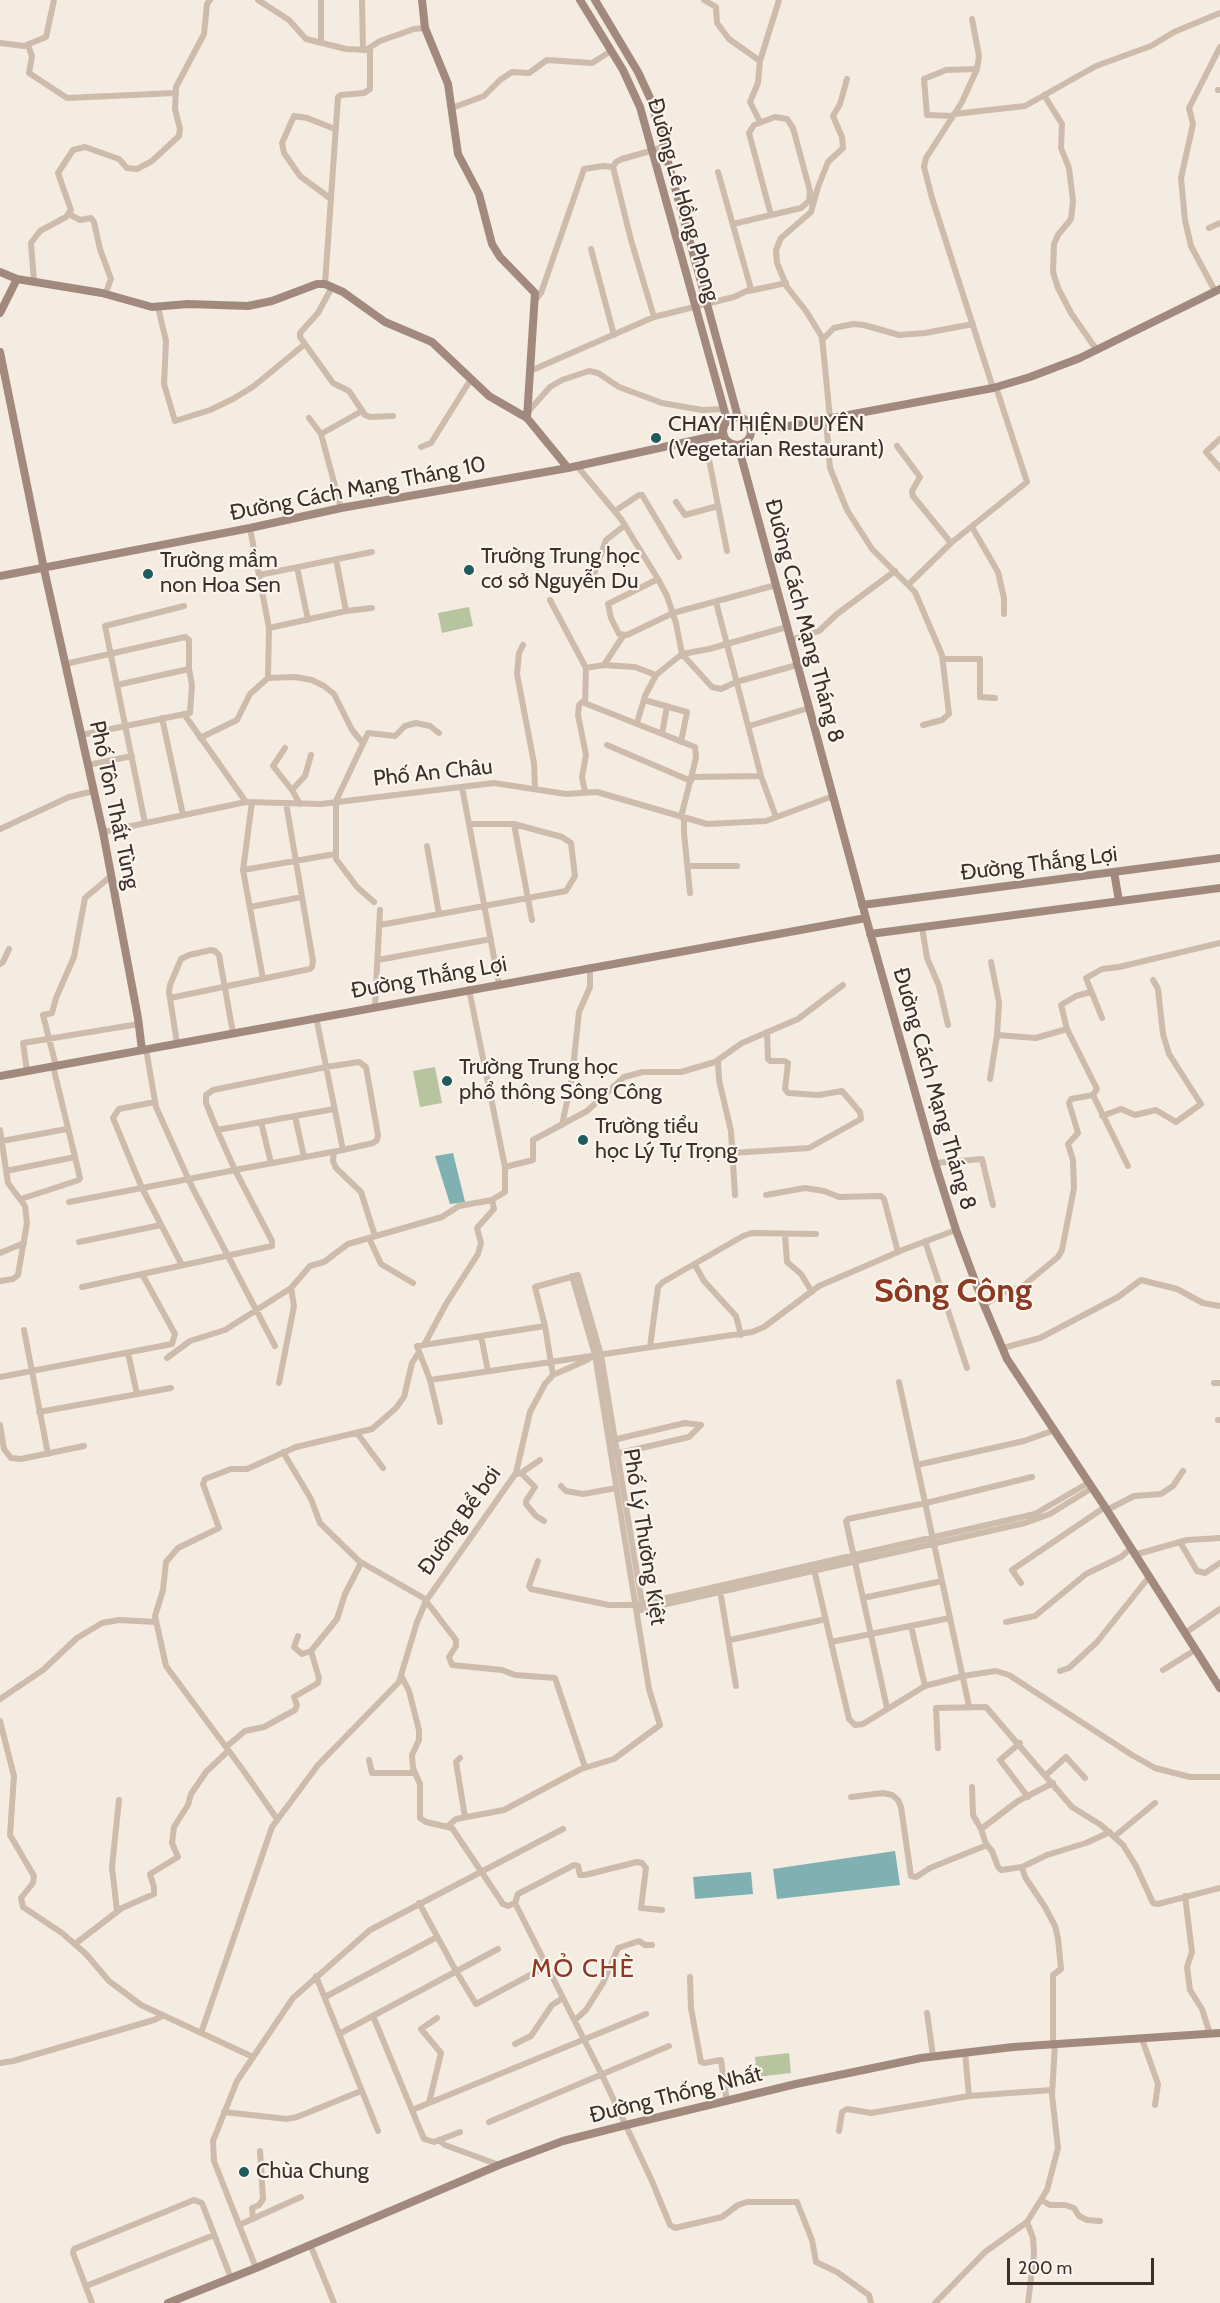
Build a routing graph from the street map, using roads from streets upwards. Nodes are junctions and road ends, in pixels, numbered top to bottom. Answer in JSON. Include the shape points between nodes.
{"nodes":[{"id":1,"x":54,"y":0,"type":"edge"},
{"id":2,"x":210,"y":0,"type":"edge"},
{"id":3,"x":258,"y":0,"type":"edge"},
{"id":4,"x":321,"y":0,"type":"edge"},
{"id":5,"x":362,"y":0,"type":"edge"},
{"id":6,"x":422,"y":0,"type":"edge"},
{"id":7,"x":580,"y":0,"type":"edge"},
{"id":8,"x":595,"y":0,"type":"edge"},
{"id":9,"x":704,"y":0,"type":"edge"},
{"id":10,"x":779,"y":0,"type":"edge"},
{"id":11,"x":1220,"y":13,"type":"edge"},
{"id":12,"x":972,"y":19,"type":"dead end"},
{"id":13,"x":425,"y":28,"type":"junction"},
{"id":14,"x":613,"y":29,"type":"junction"},
{"id":15,"x":602,"y":36,"type":"junction"},
{"id":16,"x":321,"y":42,"type":"junction"},
{"id":17,"x":0,"y":43,"type":"edge"},
{"id":18,"x":28,"y":45,"type":"junction"},
{"id":19,"x":1220,"y":47,"type":"edge"},
{"id":20,"x":370,"y":48,"type":"junction"},
{"id":21,"x":363,"y":50,"type":"junction"},
{"id":22,"x":611,"y":51,"type":"junction"},
{"id":23,"x":760,"y":61,"type":"junction"},
{"id":24,"x":977,"y":69,"type":"junction"},
{"id":25,"x":847,"y":79,"type":"dead end"},
{"id":26,"x":175,"y":93,"type":"junction"},
{"id":27,"x":1044,"y":95,"type":"junction"},
{"id":28,"x":452,"y":108,"type":"junction"},
{"id":29,"x":953,"y":115,"type":"junction"},
{"id":30,"x":760,"y":122,"type":"junction"},
{"id":31,"x":335,"y":129,"type":"junction"},
{"id":32,"x":664,"y":147,"type":"junction"},
{"id":33,"x":652,"y":150,"type":"junction"},
{"id":34,"x":613,"y":167,"type":"junction"},
{"id":35,"x":718,"y":172,"type":"dead end"},
{"id":36,"x":331,"y":199,"type":"junction"},
{"id":37,"x":69,"y":214,"type":"junction"},
{"id":38,"x":771,"y":215,"type":"junction"},
{"id":39,"x":1220,"y":223,"type":"edge"},
{"id":40,"x":733,"y":224,"type":"junction"},
{"id":41,"x":1209,"y":228,"type":"dead end"},
{"id":42,"x":591,"y":249,"type":"dead end"},
{"id":43,"x":0,"y":272,"type":"edge"},
{"id":44,"x":17,"y":279,"type":"junction"},
{"id":45,"x":34,"y":282,"type":"junction"},
{"id":46,"x":786,"y":283,"type":"junction"},
{"id":47,"x":328,"y":285,"type":"junction"},
{"id":48,"x":1218,"y":291,"type":"edge"},
{"id":49,"x":749,"y":292,"type":"junction"},
{"id":50,"x":105,"y":294,"type":"junction"},
{"id":51,"x":537,"y":298,"type":"junction"},
{"id":52,"x":707,"y":304,"type":"junction"},
{"id":53,"x":695,"y":306,"type":"junction"},
{"id":54,"x":158,"y":307,"type":"junction"},
{"id":55,"x":0,"y":313,"type":"edge"},
{"id":56,"x":654,"y":317,"type":"junction"},
{"id":57,"x":973,"y":324,"type":"junction"},
{"id":58,"x":614,"y":335,"type":"junction"},
{"id":59,"x":822,"y":340,"type":"junction"},
{"id":60,"x":305,"y":344,"type":"junction"},
{"id":61,"x":1096,"y":349,"type":"junction"},
{"id":62,"x":0,"y":352,"type":"edge"},
{"id":63,"x":530,"y":371,"type":"junction"},
{"id":64,"x":471,"y":379,"type":"junction"},
{"id":65,"x":995,"y":387,"type":"junction"},
{"id":66,"x":724,"y":409,"type":"junction"},
{"id":67,"x":362,"y":411,"type":"junction"},
{"id":68,"x":393,"y":416,"type":"dead end"},
{"id":69,"x":526,"y":416,"type":"junction"},
{"id":70,"x":309,"y":417,"type":"dead end"},
{"id":71,"x":738,"y":417,"type":"junction"},
{"id":72,"x":828,"y":418,"type":"junction"},
{"id":73,"x":727,"y":420,"type":"junction"},
{"id":74,"x":751,"y":429,"type":"junction"},
{"id":75,"x":321,"y":434,"type":"junction"},
{"id":76,"x":723,"y":434,"type":"junction"},
{"id":77,"x":705,"y":439,"type":"junction"},
{"id":78,"x":1220,"y":439,"type":"edge"},
{"id":79,"x":738,"y":445,"type":"junction"},
{"id":80,"x":897,"y":446,"type":"dead end"},
{"id":81,"x":421,"y":447,"type":"dead end"},
{"id":82,"x":577,"y":466,"type":"junction"},
{"id":83,"x":568,"y":468,"type":"junction"},
{"id":84,"x":1220,"y":468,"type":"edge"},
{"id":85,"x":676,"y":502,"type":"dead end"},
{"id":86,"x":718,"y":506,"type":"junction"},
{"id":87,"x":340,"y":508,"type":"junction"},
{"id":88,"x":615,"y":511,"type":"junction"},
{"id":89,"x":625,"y":525,"type":"junction"},
{"id":90,"x":972,"y":527,"type":"junction"},
{"id":91,"x":250,"y":528,"type":"junction"},
{"id":92,"x":951,"y":543,"type":"junction"},
{"id":93,"x":727,"y":551,"type":"dead end"},
{"id":94,"x":372,"y":552,"type":"dead end"},
{"id":95,"x":679,"y":557,"type":"dead end"},
{"id":96,"x":336,"y":559,"type":"junction"},
{"id":97,"x":297,"y":567,"type":"junction"},
{"id":98,"x":44,"y":568,"type":"junction"},
{"id":99,"x":895,"y":571,"type":"junction"},
{"id":100,"x":259,"y":574,"type":"junction"},
{"id":101,"x":0,"y":576,"type":"edge"},
{"id":102,"x":658,"y":579,"type":"junction"},
{"id":103,"x":581,"y":584,"type":"dead end"},
{"id":104,"x":909,"y":584,"type":"junction"},
{"id":105,"x":776,"y":585,"type":"junction"},
{"id":106,"x":550,"y":600,"type":"dead end"},
{"id":107,"x":716,"y":602,"type":"junction"},
{"id":108,"x":184,"y":606,"type":"dead end"},
{"id":109,"x":372,"y":609,"type":"dead end"},
{"id":110,"x":346,"y":611,"type":"junction"},
{"id":111,"x":673,"y":613,"type":"junction"},
{"id":112,"x":1004,"y":614,"type":"dead end"},
{"id":113,"x":308,"y":620,"type":"junction"},
{"id":114,"x":787,"y":627,"type":"junction"},
{"id":115,"x":269,"y":628,"type":"junction"},
{"id":116,"x":623,"y":636,"type":"junction"},
{"id":117,"x":790,"y":640,"type":"junction"},
{"id":118,"x":726,"y":643,"type":"junction"},
{"id":119,"x":523,"y":645,"type":"dead end"},
{"id":120,"x":110,"y":654,"type":"junction"},
{"id":121,"x":682,"y":654,"type":"junction"},
{"id":122,"x":943,"y":659,"type":"junction"},
{"id":123,"x":65,"y":664,"type":"junction"},
{"id":124,"x":604,"y":665,"type":"junction"},
{"id":125,"x":797,"y":665,"type":"junction"},
{"id":126,"x":586,"y":668,"type":"junction"},
{"id":127,"x":189,"y":669,"type":"junction"},
{"id":128,"x":656,"y":675,"type":"junction"},
{"id":129,"x":268,"y":678,"type":"junction"},
{"id":130,"x":736,"y":682,"type":"junction"},
{"id":131,"x":117,"y":685,"type":"junction"},
{"id":132,"x":995,"y":698,"type":"dead end"},
{"id":133,"x":644,"y":700,"type":"junction"},
{"id":134,"x":585,"y":702,"type":"junction"},
{"id":135,"x":667,"y":705,"type":"junction"},
{"id":136,"x":809,"y":708,"type":"junction"},
{"id":137,"x":184,"y":714,"type":"junction"},
{"id":138,"x":162,"y":718,"type":"junction"},
{"id":139,"x":638,"y":723,"type":"junction"},
{"id":140,"x":923,"y":725,"type":"dead end"},
{"id":141,"x":125,"y":726,"type":"junction"},
{"id":142,"x":749,"y":726,"type":"junction"},
{"id":143,"x":439,"y":733,"type":"dead end"},
{"id":144,"x":662,"y":734,"type":"junction"},
{"id":145,"x":81,"y":735,"type":"junction"},
{"id":146,"x":200,"y":738,"type":"junction"},
{"id":147,"x":362,"y":742,"type":"junction"},
{"id":148,"x":681,"y":742,"type":"junction"},
{"id":149,"x":607,"y":745,"type":"dead end"},
{"id":150,"x":285,"y":748,"type":"dead end"},
{"id":151,"x":311,"y":755,"type":"dead end"},
{"id":152,"x":132,"y":756,"type":"junction"},
{"id":153,"x":88,"y":765,"type":"junction"},
{"id":154,"x":761,"y":776,"type":"junction"},
{"id":155,"x":691,"y":779,"type":"junction"},
{"id":156,"x":462,"y":787,"type":"junction"},
{"id":157,"x":535,"y":788,"type":"junction"},
{"id":158,"x":292,"y":790,"type":"junction"},
{"id":159,"x":94,"y":791,"type":"junction"},
{"id":160,"x":585,"y":792,"type":"junction"},
{"id":161,"x":833,"y":796,"type":"junction"},
{"id":162,"x":336,"y":801,"type":"junction"},
{"id":163,"x":249,"y":802,"type":"junction"},
{"id":164,"x":286,"y":804,"type":"junction"},
{"id":165,"x":300,"y":804,"type":"junction"},
{"id":166,"x":183,"y":816,"type":"junction"},
{"id":167,"x":776,"y":817,"type":"junction"},
{"id":168,"x":683,"y":818,"type":"junction"},
{"id":169,"x":145,"y":823,"type":"junction"},
{"id":170,"x":470,"y":824,"type":"junction"},
{"id":171,"x":514,"y":824,"type":"junction"},
{"id":172,"x":0,"y":830,"type":"edge"},
{"id":173,"x":103,"y":832,"type":"junction"},
{"id":174,"x":427,"y":846,"type":"dead end"},
{"id":175,"x":335,"y":854,"type":"junction"},
{"id":176,"x":1220,"y":858,"type":"edge"},
{"id":177,"x":296,"y":861,"type":"junction"},
{"id":178,"x":689,"y":866,"type":"junction"},
{"id":179,"x":737,"y":866,"type":"dead end"},
{"id":180,"x":243,"y":870,"type":"junction"},
{"id":181,"x":1114,"y":872,"type":"junction"},
{"id":182,"x":111,"y":876,"type":"junction"},
{"id":183,"x":1220,"y":888,"type":"edge"},
{"id":184,"x":690,"y":893,"type":"dead end"},
{"id":185,"x":302,"y":897,"type":"junction"},
{"id":186,"x":528,"y":898,"type":"junction"},
{"id":187,"x":1119,"y":901,"type":"junction"},
{"id":188,"x":374,"y":902,"type":"dead end"},
{"id":189,"x":862,"y":905,"type":"junction"},
{"id":190,"x":485,"y":906,"type":"junction"},
{"id":191,"x":250,"y":907,"type":"junction"},
{"id":192,"x":380,"y":910,"type":"dead end"},
{"id":193,"x":439,"y":914,"type":"junction"},
{"id":194,"x":866,"y":918,"type":"junction"},
{"id":195,"x":532,"y":920,"type":"dead end"},
{"id":196,"x":380,"y":925,"type":"junction"},
{"id":197,"x":922,"y":927,"type":"junction"},
{"id":198,"x":870,"y":934,"type":"junction"},
{"id":199,"x":491,"y":939,"type":"junction"},
{"id":200,"x":1220,"y":943,"type":"edge"},
{"id":201,"x":9,"y":949,"type":"dead end"},
{"id":202,"x":378,"y":960,"type":"junction"},
{"id":203,"x":991,"y":962,"type":"dead end"},
{"id":204,"x":0,"y":964,"type":"edge"},
{"id":205,"x":590,"y":967,"type":"junction"},
{"id":206,"x":263,"y":979,"type":"junction"},
{"id":207,"x":1153,"y":980,"type":"dead end"},
{"id":208,"x":499,"y":984,"type":"junction"},
{"id":209,"x":843,"y":985,"type":"dead end"},
{"id":210,"x":224,"y":987,"type":"junction"},
{"id":211,"x":469,"y":989,"type":"junction"},
{"id":212,"x":1091,"y":992,"type":"junction"},
{"id":213,"x":170,"y":998,"type":"junction"},
{"id":214,"x":375,"y":1006,"type":"junction"},
{"id":215,"x":316,"y":1017,"type":"junction"},
{"id":216,"x":1102,"y":1018,"type":"dead end"},
{"id":217,"x":139,"y":1024,"type":"junction"},
{"id":218,"x":948,"y":1025,"type":"dead end"},
{"id":219,"x":1066,"y":1029,"type":"junction"},
{"id":220,"x":767,"y":1032,"type":"junction"},
{"id":221,"x":233,"y":1033,"type":"junction"},
{"id":222,"x":997,"y":1035,"type":"junction"},
{"id":223,"x":49,"y":1039,"type":"junction"},
{"id":224,"x":177,"y":1043,"type":"junction"},
{"id":225,"x":144,"y":1049,"type":"junction"},
{"id":226,"x":718,"y":1061,"type":"junction"},
{"id":227,"x":55,"y":1066,"type":"junction"},
{"id":228,"x":326,"y":1067,"type":"junction"},
{"id":229,"x":27,"y":1071,"type":"junction"},
{"id":230,"x":0,"y":1076,"type":"edge"},
{"id":231,"x":990,"y":1078,"type":"dead end"},
{"id":232,"x":1093,"y":1095,"type":"junction"},
{"id":233,"x":155,"y":1102,"type":"junction"},
{"id":234,"x":334,"y":1109,"type":"junction"},
{"id":235,"x":295,"y":1116,"type":"junction"},
{"id":236,"x":1102,"y":1116,"type":"junction"},
{"id":237,"x":261,"y":1122,"type":"junction"},
{"id":238,"x":562,"y":1125,"type":"junction"},
{"id":239,"x":67,"y":1129,"type":"junction"},
{"id":240,"x":217,"y":1130,"type":"junction"},
{"id":241,"x":0,"y":1131,"type":"edge"},
{"id":242,"x":2,"y":1141,"type":"junction"},
{"id":243,"x":342,"y":1150,"type":"junction"},
{"id":244,"x":334,"y":1152,"type":"junction"},
{"id":245,"x":732,"y":1153,"type":"junction"},
{"id":246,"x":304,"y":1157,"type":"junction"},
{"id":247,"x":75,"y":1158,"type":"junction"},
{"id":248,"x":271,"y":1163,"type":"junction"},
{"id":249,"x":935,"y":1163,"type":"junction"},
{"id":250,"x":1128,"y":1166,"type":"dead end"},
{"id":251,"x":505,"y":1167,"type":"junction"},
{"id":252,"x":235,"y":1170,"type":"junction"},
{"id":253,"x":6,"y":1171,"type":"junction"},
{"id":254,"x":189,"y":1179,"type":"junction"},
{"id":255,"x":142,"y":1188,"type":"junction"},
{"id":256,"x":735,"y":1195,"type":"dead end"},
{"id":257,"x":766,"y":1195,"type":"dead end"},
{"id":258,"x":21,"y":1199,"type":"junction"},
{"id":259,"x":492,"y":1200,"type":"junction"},
{"id":260,"x":69,"y":1202,"type":"dead end"},
{"id":261,"x":993,"y":1205,"type":"dead end"},
{"id":262,"x":161,"y":1225,"type":"junction"},
{"id":263,"x":956,"y":1230,"type":"junction"},
{"id":264,"x":816,"y":1234,"type":"dead end"},
{"id":265,"x":784,"y":1235,"type":"junction"},
{"id":266,"x":372,"y":1237,"type":"junction"},
{"id":267,"x":925,"y":1241,"type":"junction"},
{"id":268,"x":79,"y":1242,"type":"dead end"},
{"id":269,"x":24,"y":1243,"type":"junction"},
{"id":270,"x":898,"y":1252,"type":"junction"},
{"id":271,"x":0,"y":1253,"type":"edge"},
{"id":272,"x":228,"y":1255,"type":"junction"},
{"id":273,"x":182,"y":1265,"type":"junction"},
{"id":274,"x":695,"y":1265,"type":"junction"},
{"id":275,"x":142,"y":1274,"type":"junction"},
{"id":276,"x":0,"y":1281,"type":"edge"},
{"id":277,"x":413,"y":1283,"type":"dead end"},
{"id":278,"x":82,"y":1287,"type":"dead end"},
{"id":279,"x":291,"y":1288,"type":"junction"},
{"id":280,"x":812,"y":1292,"type":"junction"},
{"id":281,"x":984,"y":1305,"type":"junction"},
{"id":282,"x":1220,"y":1306,"type":"edge"},
{"id":283,"x":256,"y":1310,"type":"junction"},
{"id":284,"x":545,"y":1326,"type":"junction"},
{"id":285,"x":24,"y":1330,"type":"dead end"},
{"id":286,"x":741,"y":1335,"type":"junction"},
{"id":287,"x":481,"y":1336,"type":"junction"},
{"id":288,"x":424,"y":1345,"type":"junction"},
{"id":289,"x":275,"y":1346,"type":"dead end"},
{"id":290,"x":650,"y":1347,"type":"junction"},
{"id":291,"x":1003,"y":1348,"type":"junction"},
{"id":292,"x":419,"y":1352,"type":"junction"},
{"id":293,"x":128,"y":1353,"type":"junction"},
{"id":294,"x":598,"y":1355,"type":"junction"},
{"id":295,"x":167,"y":1358,"type":"dead end"},
{"id":296,"x":552,"y":1361,"type":"junction"},
{"id":297,"x":967,"y":1368,"type":"dead end"},
{"id":298,"x":31,"y":1371,"type":"junction"},
{"id":299,"x":488,"y":1371,"type":"junction"},
{"id":300,"x":553,"y":1375,"type":"junction"},
{"id":301,"x":0,"y":1377,"type":"edge"},
{"id":302,"x":430,"y":1380,"type":"junction"},
{"id":303,"x":899,"y":1382,"type":"dead end"},
{"id":304,"x":279,"y":1383,"type":"dead end"},
{"id":305,"x":171,"y":1388,"type":"dead end"},
{"id":306,"x":136,"y":1394,"type":"junction"},
{"id":307,"x":39,"y":1412,"type":"junction"},
{"id":308,"x":440,"y":1422,"type":"dead end"},
{"id":309,"x":0,"y":1425,"type":"edge"},
{"id":310,"x":1055,"y":1430,"type":"junction"},
{"id":311,"x":357,"y":1434,"type":"junction"},
{"id":312,"x":612,"y":1441,"type":"junction"},
{"id":313,"x":84,"y":1446,"type":"dead end"},
{"id":314,"x":283,"y":1452,"type":"junction"},
{"id":315,"x":48,"y":1454,"type":"junction"},
{"id":316,"x":614,"y":1454,"type":"junction"},
{"id":317,"x":540,"y":1460,"type":"dead end"},
{"id":318,"x":917,"y":1465,"type":"junction"},
{"id":319,"x":383,"y":1468,"type":"dead end"},
{"id":320,"x":1183,"y":1471,"type":"dead end"},
{"id":321,"x":519,"y":1473,"type":"junction"},
{"id":322,"x":1032,"y":1477,"type":"dead end"},
{"id":323,"x":1090,"y":1485,"type":"junction"},
{"id":324,"x":561,"y":1486,"type":"dead end"},
{"id":325,"x":617,"y":1488,"type":"junction"},
{"id":326,"x":926,"y":1503,"type":"junction"},
{"id":327,"x":1106,"y":1509,"type":"junction"},
{"id":328,"x":544,"y":1521,"type":"dead end"},
{"id":329,"x":1220,"y":1538,"type":"edge"},
{"id":330,"x":934,"y":1541,"type":"junction"},
{"id":331,"x":1180,"y":1542,"type":"junction"},
{"id":332,"x":1132,"y":1552,"type":"junction"},
{"id":333,"x":854,"y":1559,"type":"junction"},
{"id":334,"x":538,"y":1561,"type":"dead end"},
{"id":335,"x":361,"y":1563,"type":"junction"},
{"id":336,"x":1220,"y":1563,"type":"edge"},
{"id":337,"x":814,"y":1568,"type":"junction"},
{"id":338,"x":1149,"y":1577,"type":"junction"},
{"id":339,"x":942,"y":1581,"type":"junction"},
{"id":340,"x":1021,"y":1583,"type":"dead end"},
{"id":341,"x":720,"y":1589,"type":"junction"},
{"id":342,"x":863,"y":1598,"type":"junction"},
{"id":343,"x":426,"y":1600,"type":"junction"},
{"id":344,"x":639,"y":1607,"type":"junction"},
{"id":345,"x":1220,"y":1609,"type":"edge"},
{"id":346,"x":950,"y":1618,"type":"junction"},
{"id":347,"x":826,"y":1619,"type":"junction"},
{"id":348,"x":156,"y":1622,"type":"junction"},
{"id":349,"x":1005,"y":1622,"type":"dead end"},
{"id":350,"x":911,"y":1626,"type":"junction"},
{"id":351,"x":1185,"y":1633,"type":"junction"},
{"id":352,"x":871,"y":1634,"type":"junction"},
{"id":353,"x":298,"y":1636,"type":"dead end"},
{"id":354,"x":729,"y":1640,"type":"junction"},
{"id":355,"x":831,"y":1642,"type":"junction"},
{"id":356,"x":1195,"y":1650,"type":"junction"},
{"id":357,"x":311,"y":1651,"type":"junction"},
{"id":358,"x":1164,"y":1670,"type":"dead end"},
{"id":359,"x":1060,"y":1671,"type":"dead end"},
{"id":360,"x":963,"y":1676,"type":"junction"},
{"id":361,"x":402,"y":1677,"type":"junction"},
{"id":362,"x":736,"y":1686,"type":"dead end"},
{"id":363,"x":925,"y":1686,"type":"junction"},
{"id":364,"x":1220,"y":1688,"type":"edge"},
{"id":365,"x":0,"y":1699,"type":"edge"},
{"id":366,"x":969,"y":1706,"type":"junction"},
{"id":367,"x":888,"y":1708,"type":"junction"},
{"id":368,"x":0,"y":1721,"type":"edge"},
{"id":369,"x":1020,"y":1743,"type":"junction"},
{"id":370,"x":938,"y":1748,"type":"dead end"},
{"id":371,"x":227,"y":1749,"type":"junction"},
{"id":372,"x":460,"y":1758,"type":"dead end"},
{"id":373,"x":369,"y":1760,"type":"dead end"},
{"id":374,"x":585,"y":1767,"type":"junction"},
{"id":375,"x":415,"y":1773,"type":"junction"},
{"id":376,"x":1046,"y":1774,"type":"junction"},
{"id":377,"x":1085,"y":1778,"type":"dead end"},
{"id":378,"x":1220,"y":1778,"type":"edge"},
{"id":379,"x":1053,"y":1783,"type":"junction"},
{"id":380,"x":972,"y":1787,"type":"dead end"},
{"id":381,"x":851,"y":1797,"type":"dead end"},
{"id":382,"x":1028,"y":1797,"type":"junction"},
{"id":383,"x":119,"y":1800,"type":"dead end"},
{"id":384,"x":1155,"y":1803,"type":"dead end"},
{"id":385,"x":465,"y":1817,"type":"junction"},
{"id":386,"x":277,"y":1819,"type":"junction"},
{"id":387,"x":448,"y":1826,"type":"junction"},
{"id":388,"x":563,"y":1829,"type":"dead end"},
{"id":389,"x":981,"y":1830,"type":"junction"},
{"id":390,"x":1112,"y":1834,"type":"junction"},
{"id":391,"x":987,"y":1845,"type":"junction"},
{"id":392,"x":1023,"y":1867,"type":"junction"},
{"id":393,"x":479,"y":1868,"type":"junction"},
{"id":394,"x":1220,"y":1888,"type":"edge"},
{"id":395,"x":1185,"y":1896,"type":"junction"},
{"id":396,"x":419,"y":1903,"type":"junction"},
{"id":397,"x":515,"y":1903,"type":"junction"},
{"id":398,"x":662,"y":1910,"type":"dead end"},
{"id":399,"x":117,"y":1911,"type":"junction"},
{"id":400,"x":437,"y":1937,"type":"junction"},
{"id":401,"x":75,"y":1944,"type":"junction"},
{"id":402,"x":652,"y":1945,"type":"dead end"},
{"id":403,"x":498,"y":1949,"type":"dead end"},
{"id":404,"x":548,"y":1966,"type":"junction"},
{"id":405,"x":456,"y":1971,"type":"junction"},
{"id":406,"x":316,"y":1976,"type":"junction"},
{"id":407,"x":690,"y":1977,"type":"dead end"},
{"id":408,"x":325,"y":1997,"type":"junction"},
{"id":409,"x":563,"y":1998,"type":"junction"},
{"id":410,"x":927,"y":2013,"type":"dead end"},
{"id":411,"x":646,"y":2014,"type":"dead end"},
{"id":412,"x":162,"y":2016,"type":"junction"},
{"id":413,"x":373,"y":2016,"type":"junction"},
{"id":414,"x":437,"y":2018,"type":"dead end"},
{"id":415,"x":574,"y":2020,"type":"junction"},
{"id":416,"x":201,"y":2033,"type":"junction"},
{"id":417,"x":1220,"y":2033,"type":"edge"},
{"id":418,"x":339,"y":2034,"type":"junction"},
{"id":419,"x":1210,"y":2034,"type":"junction"},
{"id":420,"x":584,"y":2039,"type":"junction"},
{"id":421,"x":1142,"y":2039,"type":"junction"},
{"id":422,"x":515,"y":2044,"type":"dead end"},
{"id":423,"x":1054,"y":2044,"type":"junction"},
{"id":424,"x":669,"y":2046,"type":"dead end"},
{"id":425,"x":965,"y":2052,"type":"junction"},
{"id":426,"x":933,"y":2056,"type":"junction"},
{"id":427,"x":253,"y":2057,"type":"junction"},
{"id":428,"x":0,"y":2063,"type":"edge"},
{"id":429,"x":602,"y":2075,"type":"junction"},
{"id":430,"x":1052,"y":2090,"type":"junction"},
{"id":431,"x":361,"y":2091,"type":"junction"},
{"id":432,"x":969,"y":2096,"type":"junction"},
{"id":433,"x":727,"y":2102,"type":"junction"},
{"id":434,"x":429,"y":2103,"type":"junction"},
{"id":435,"x":1155,"y":2105,"type":"dead end"},
{"id":436,"x":412,"y":2110,"type":"junction"},
{"id":437,"x":224,"y":2112,"type":"junction"},
{"id":438,"x":489,"y":2122,"type":"dead end"},
{"id":439,"x":626,"y":2125,"type":"junction"},
{"id":440,"x":378,"y":2131,"type":"dead end"},
{"id":441,"x":840,"y":2131,"type":"dead end"},
{"id":442,"x":460,"y":2132,"type":"dead end"},
{"id":443,"x":440,"y":2140,"type":"junction"},
{"id":444,"x":260,"y":2151,"type":"dead end"},
{"id":445,"x":499,"y":2165,"type":"junction"},
{"id":446,"x":301,"y":2197,"type":"dead end"},
{"id":447,"x":1041,"y":2200,"type":"junction"},
{"id":448,"x":253,"y":2219,"type":"junction"},
{"id":449,"x":1100,"y":2221,"type":"dead end"},
{"id":450,"x":1027,"y":2222,"type":"junction"},
{"id":451,"x":239,"y":2225,"type":"junction"},
{"id":452,"x":214,"y":2235,"type":"junction"},
{"id":453,"x":310,"y":2244,"type":"junction"},
{"id":454,"x":253,"y":2270,"type":"junction"},
{"id":455,"x":235,"y":2276,"type":"junction"},
{"id":456,"x":86,"y":2286,"type":"junction"},
{"id":457,"x":92,"y":2303,"type":"edge"},
{"id":458,"x":168,"y":2303,"type":"edge"},
{"id":459,"x":334,"y":2303,"type":"edge"},
{"id":460,"x":871,"y":2303,"type":"edge"},
{"id":461,"x":935,"y":2303,"type":"edge"},
{"id":462,"x":1028,"y":2303,"type":"edge"}],
"edges":[{"from":1,"to":18,"type":"street","via":[[46,37]]},
{"from":2,"to":26,"type":"street","via":[[204,34]]},
{"from":3,"to":16,"type":"street","via":[[289,20],[306,39]]},
{"from":4,"to":16,"type":"street"},
{"from":5,"to":21,"type":"street"},
{"from":6,"to":13,"type":"street"},
{"from":7,"to":15,"type":"street","name":"Đường Lê Hồng Phong"},
{"from":8,"to":14,"type":"street","name":"Đường Lê Hồng Phong"},
{"from":9,"to":23,"type":"street","via":[[716,7],[717,23],[729,39]]},
{"from":10,"to":23,"type":"street"},
{"from":11,"to":27,"type":"street","via":[[1096,66]]},
{"from":12,"to":24,"type":"street","via":[[979,56]]},
{"from":13,"to":20,"type":"street"},
{"from":13,"to":28,"type":"street","via":[[448,84]]},
{"from":14,"to":15,"type":"street"},
{"from":14,"to":32,"type":"street","name":"Đường Lê Hồng Phong","via":[[651,100]]},
{"from":15,"to":22,"type":"street","name":"Đường Lê Hồng Phong"},
{"from":16,"to":21,"type":"street"},
{"from":17,"to":18,"type":"street"},
{"from":18,"to":26,"type":"street","via":[[32,56],[29,73],[67,98]]},
{"from":19,"to":48,"type":"street","via":[[1189,108],[1193,124],[1181,178],[1191,246]]},
{"from":20,"to":21,"type":"street"},
{"from":20,"to":31,"type":"street","via":[[370,89],[339,96]]},
{"from":22,"to":28,"type":"street","via":[[592,63],[547,60],[529,73],[512,72],[484,96]]},
{"from":22,"to":33,"type":"street","name":"Đường Lê Hồng Phong","via":[[640,107]]},
{"from":23,"to":30,"type":"street","via":[[758,83],[750,102]]},
{"from":24,"to":29,"type":"street"},
{"from":24,"to":29,"type":"street","via":[[946,70],[924,79],[927,115]]},
{"from":25,"to":46,"type":"street","via":[[833,116],[843,148],[828,162],[811,212],[778,242],[776,259]]},
{"from":26,"to":37,"type":"street","via":[[175,114],[181,133],[141,168],[130,169],[119,159],[86,147],[73,150],[58,172],[70,205]]},
{"from":27,"to":29,"type":"street","via":[[1017,108]]},
{"from":27,"to":61,"type":"street","via":[[1062,124],[1061,148],[1069,168],[1073,201],[1071,219],[1054,244],[1054,280]]},
{"from":28,"to":51,"type":"street","via":[[458,154],[479,194],[492,244]]},
{"from":29,"to":57,"type":"street","via":[[924,167]]},
{"from":30,"to":38,"type":"street","via":[[749,133]]},
{"from":30,"to":38,"type":"street","via":[[775,117],[787,119],[810,191],[809,201],[801,208]]},
{"from":31,"to":36,"type":"street"},
{"from":31,"to":36,"type":"street","via":[[294,117],[282,143],[284,153],[300,176]]},
{"from":32,"to":33,"type":"street"},
{"from":32,"to":52,"type":"street","name":"Đường Lê Hồng Phong"},
{"from":33,"to":34,"type":"street","via":[[622,159]]},
{"from":33,"to":53,"type":"street","name":"Đường Lê Hồng Phong"},
{"from":34,"to":51,"type":"street","via":[[584,169]]},
{"from":34,"to":56,"type":"street"},
{"from":35,"to":40,"type":"street"},
{"from":36,"to":47,"type":"street"},
{"from":37,"to":45,"type":"street","via":[[43,228],[31,243]]},
{"from":37,"to":50,"type":"street","via":[[80,219],[92,218],[94,222],[111,279]]},
{"from":38,"to":40,"type":"street"},
{"from":39,"to":41,"type":"street"},
{"from":40,"to":49,"type":"street","via":[[751,285]]},
{"from":42,"to":58,"type":"street"},
{"from":43,"to":44,"type":"street"},
{"from":44,"to":45,"type":"street"},
{"from":44,"to":55,"type":"street"},
{"from":45,"to":50,"type":"street"},
{"from":46,"to":49,"type":"street"},
{"from":46,"to":59,"type":"street"},
{"from":47,"to":54,"type":"street","via":[[316,284],[248,306]]},
{"from":47,"to":60,"type":"street","via":[[318,313],[300,333]]},
{"from":47,"to":64,"type":"street","via":[[385,322],[432,342]]},
{"from":48,"to":61,"type":"street"},
{"from":49,"to":52,"type":"street"},
{"from":50,"to":54,"type":"street"},
{"from":51,"to":63,"type":"street"},
{"from":52,"to":53,"type":"street"},
{"from":52,"to":71,"type":"street","name":"Đường Lê Hồng Phong"},
{"from":53,"to":56,"type":"street"},
{"from":53,"to":66,"type":"street","name":"Đường Lê Hồng Phong"},
{"from":54,"to":60,"type":"street","via":[[166,341],[164,384],[175,421],[233,399]]},
{"from":56,"to":58,"type":"street"},
{"from":57,"to":59,"type":"street","via":[[899,335],[853,324],[834,328]]},
{"from":57,"to":65,"type":"street"},
{"from":58,"to":63,"type":"street"},
{"from":59,"to":72,"type":"street"},
{"from":60,"to":67,"type":"street","via":[[333,383],[349,391]]},
{"from":61,"to":65,"type":"street","via":[[1062,366]]},
{"from":62,"to":98,"type":"street","name":"Phố Tôn Thất Tùng"},
{"from":63,"to":69,"type":"street"},
{"from":64,"to":69,"type":"street","via":[[494,400]]},
{"from":64,"to":81,"type":"street","via":[[431,443]]},
{"from":65,"to":72,"type":"street"},
{"from":65,"to":90,"type":"street","via":[[1027,482]]},
{"from":66,"to":69,"type":"street","via":[[702,410],[662,403],[589,371],[550,387]]},
{"from":66,"to":73,"type":"street","name":"Đường Lê Hồng Phong"},
{"from":67,"to":68,"type":"street","via":[[370,417]]},
{"from":67,"to":75,"type":"street"},
{"from":69,"to":83,"type":"street"},
{"from":70,"to":75,"type":"street"},
{"from":71,"to":73,"type":"street"},
{"from":71,"to":74,"type":"street","via":[[747,421]]},
{"from":72,"to":74,"type":"street"},
{"from":72,"to":99,"type":"street","via":[[831,468],[847,510],[867,541]]},
{"from":73,"to":76,"type":"street"},
{"from":74,"to":79,"type":"street","via":[[748,440]]},
{"from":75,"to":87,"type":"street"},
{"from":76,"to":77,"type":"street","name":"Đường Cách Mạng Tháng 10"},
{"from":76,"to":79,"type":"street","via":[[728,442]]},
{"from":77,"to":82,"type":"street","name":"Đường Cách Mạng Tháng 10"},
{"from":77,"to":86,"type":"street"},
{"from":78,"to":84,"type":"street","via":[[1206,452]]},
{"from":79,"to":105,"type":"street","name":"Đường Cách Mạng Tháng 8"},
{"from":80,"to":92,"type":"street","via":[[920,477],[912,490],[913,496]]},
{"from":82,"to":83,"type":"street","name":"Đường Cách Mạng Tháng 10"},
{"from":82,"to":88,"type":"street"},
{"from":83,"to":87,"type":"street","name":"Đường Cách Mạng Tháng 10"},
{"from":85,"to":86,"type":"street","via":[[685,515]]},
{"from":86,"to":93,"type":"street"},
{"from":87,"to":91,"type":"street","name":"Đường Cách Mạng Tháng 10"},
{"from":88,"to":89,"type":"street"},
{"from":88,"to":95,"type":"street","via":[[642,495]]},
{"from":89,"to":102,"type":"street"},
{"from":89,"to":103,"type":"street","via":[[606,540],[594,574]]},
{"from":90,"to":92,"type":"street"},
{"from":90,"to":112,"type":"street","via":[[998,572]]},
{"from":91,"to":98,"type":"street","name":"Đường Cách Mạng Tháng 10"},
{"from":91,"to":100,"type":"street"},
{"from":92,"to":104,"type":"street"},
{"from":94,"to":96,"type":"street"},
{"from":96,"to":97,"type":"street"},
{"from":96,"to":110,"type":"street"},
{"from":97,"to":100,"type":"street"},
{"from":97,"to":113,"type":"street"},
{"from":98,"to":101,"type":"street","name":"Đường Cách Mạng Tháng 10"},
{"from":98,"to":123,"type":"street","name":"Phố Tôn Thất Tùng"},
{"from":99,"to":104,"type":"street"},
{"from":99,"to":117,"type":"street","via":[[819,631]]},
{"from":100,"to":115,"type":"street"},
{"from":102,"to":111,"type":"street"},
{"from":102,"to":116,"type":"street","via":[[608,604]]},
{"from":104,"to":122,"type":"street"},
{"from":105,"to":107,"type":"street"},
{"from":105,"to":114,"type":"street","name":"Đường Cách Mạng Tháng 8"},
{"from":106,"to":126,"type":"street"},
{"from":107,"to":111,"type":"street"},
{"from":107,"to":118,"type":"street"},
{"from":108,"to":120,"type":"street","via":[[107,624]]},
{"from":109,"to":110,"type":"street"},
{"from":110,"to":113,"type":"street"},
{"from":111,"to":116,"type":"street"},
{"from":111,"to":121,"type":"street"},
{"from":113,"to":115,"type":"street"},
{"from":114,"to":117,"type":"street","name":"Đường Cách Mạng Tháng 8"},
{"from":114,"to":118,"type":"street"},
{"from":115,"to":129,"type":"street"},
{"from":116,"to":124,"type":"street"},
{"from":117,"to":125,"type":"street","name":"Đường Cách Mạng Tháng 8"},
{"from":118,"to":121,"type":"street"},
{"from":118,"to":130,"type":"street"},
{"from":119,"to":157,"type":"street","via":[[517,674]]},
{"from":120,"to":123,"type":"street"},
{"from":120,"to":127,"type":"street","via":[[186,637]]},
{"from":120,"to":131,"type":"street"},
{"from":121,"to":128,"type":"street"},
{"from":121,"to":130,"type":"street","via":[[716,689]]},
{"from":122,"to":132,"type":"street","via":[[980,659],[981,696]]},
{"from":122,"to":140,"type":"street","via":[[949,714]]},
{"from":123,"to":145,"type":"street","name":"Phố Tôn Thất Tùng"},
{"from":124,"to":126,"type":"street"},
{"from":124,"to":128,"type":"street","via":[[635,667]]},
{"from":125,"to":130,"type":"street"},
{"from":125,"to":136,"type":"street","name":"Đường Cách Mạng Tháng 8"},
{"from":126,"to":134,"type":"street"},
{"from":127,"to":131,"type":"street"},
{"from":127,"to":137,"type":"street","via":[[190,713]]},
{"from":128,"to":133,"type":"street"},
{"from":129,"to":146,"type":"street","via":[[250,694],[237,720]]},
{"from":129,"to":147,"type":"street","via":[[312,680],[324,686],[334,694]]},
{"from":130,"to":142,"type":"street"},
{"from":131,"to":141,"type":"street"},
{"from":133,"to":135,"type":"street"},
{"from":133,"to":139,"type":"street"},
{"from":134,"to":139,"type":"street"},
{"from":134,"to":160,"type":"street","via":[[579,705],[578,715],[586,755],[582,777]]},
{"from":135,"to":144,"type":"street"},
{"from":135,"to":148,"type":"street","via":[[687,713]]},
{"from":136,"to":142,"type":"street"},
{"from":136,"to":161,"type":"street","name":"Đường Cách Mạng Tháng 8"},
{"from":137,"to":138,"type":"street"},
{"from":137,"to":146,"type":"street"},
{"from":138,"to":141,"type":"street"},
{"from":138,"to":166,"type":"street"},
{"from":139,"to":144,"type":"street"},
{"from":141,"to":145,"type":"street"},
{"from":141,"to":152,"type":"street"},
{"from":142,"to":154,"type":"street"},
{"from":143,"to":147,"type":"street","via":[[416,723],[405,726],[395,736],[368,733]]},
{"from":144,"to":148,"type":"street"},
{"from":145,"to":153,"type":"street","name":"Phố Tôn Thất Tùng"},
{"from":146,"to":163,"type":"street"},
{"from":147,"to":162,"type":"street"},
{"from":148,"to":155,"type":"street","via":[[696,749]]},
{"from":149,"to":155,"type":"street"},
{"from":150,"to":158,"type":"street","via":[[273,766]]},
{"from":151,"to":158,"type":"street","via":[[305,776]]},
{"from":152,"to":153,"type":"street"},
{"from":152,"to":169,"type":"street"},
{"from":153,"to":159,"type":"street","name":"Phố Tôn Thất Tùng"},
{"from":154,"to":155,"type":"street"},
{"from":154,"to":167,"type":"street"},
{"from":155,"to":168,"type":"street"},
{"from":156,"to":157,"type":"street","name":"Phố An Châu","via":[[502,783]]},
{"from":156,"to":162,"type":"street","name":"Phố An Châu"},
{"from":156,"to":170,"type":"street"},
{"from":157,"to":160,"type":"street","name":"Phố An Châu","via":[[566,794]]},
{"from":158,"to":165,"type":"street"},
{"from":159,"to":172,"type":"street","via":[[69,797]]},
{"from":159,"to":173,"type":"street","name":"Phố Tôn Thất Tùng"},
{"from":160,"to":168,"type":"street","name":"Phố An Châu"},
{"from":161,"to":167,"type":"street","name":"Phố An Châu"},
{"from":161,"to":189,"type":"street","name":"Đường Cách Mạng Tháng 8"},
{"from":162,"to":165,"type":"street","name":"Phố An Châu"},
{"from":162,"to":175,"type":"street"},
{"from":163,"to":164,"type":"street","name":"Phố An Châu"},
{"from":163,"to":166,"type":"street","name":"Phố An Châu"},
{"from":163,"to":180,"type":"street"},
{"from":164,"to":165,"type":"street","name":"Phố An Châu"},
{"from":164,"to":177,"type":"street"},
{"from":166,"to":169,"type":"street","name":"Phố An Châu"},
{"from":167,"to":168,"type":"street","name":"Phố An Châu","via":[[716,824]]},
{"from":168,"to":178,"type":"street"},
{"from":169,"to":173,"type":"street","name":"Phố An Châu"},
{"from":170,"to":171,"type":"street"},
{"from":170,"to":190,"type":"street"},
{"from":171,"to":186,"type":"street"},
{"from":171,"to":186,"type":"street","via":[[571,843],[575,876],[566,891]]},
{"from":173,"to":182,"type":"street","name":"Phố Tôn Thất Tùng"},
{"from":174,"to":193,"type":"street"},
{"from":175,"to":177,"type":"street"},
{"from":175,"to":188,"type":"street","via":[[357,887]]},
{"from":176,"to":181,"type":"street","name":"Đường Thắng Lợi"},
{"from":177,"to":180,"type":"street"},
{"from":177,"to":185,"type":"street"},
{"from":178,"to":179,"type":"street"},
{"from":178,"to":184,"type":"street"},
{"from":180,"to":191,"type":"street"},
{"from":181,"to":187,"type":"street"},
{"from":181,"to":189,"type":"street","name":"Đường Thắng Lợi"},
{"from":182,"to":217,"type":"street","name":"Phố Tôn Thất Tùng"},
{"from":182,"to":223,"type":"street","via":[[85,898],[74,957],[52,1013],[43,1015]]},
{"from":183,"to":187,"type":"street","name":"Đường Thắng Lợi"},
{"from":185,"to":191,"type":"street"},
{"from":185,"to":206,"type":"street","via":[[312,967]]},
{"from":186,"to":190,"type":"street"},
{"from":186,"to":195,"type":"street"},
{"from":187,"to":197,"type":"street","name":"Đường Thắng Lợi"},
{"from":189,"to":194,"type":"street","name":"Đường Cách Mạng Tháng 8"},
{"from":190,"to":193,"type":"street"},
{"from":190,"to":199,"type":"street"},
{"from":191,"to":206,"type":"street"},
{"from":192,"to":196,"type":"street"},
{"from":193,"to":196,"type":"street"},
{"from":194,"to":198,"type":"street","name":"Đường Cách Mạng Tháng 8"},
{"from":194,"to":205,"type":"street","name":"Đường Thắng Lợi"},
{"from":196,"to":202,"type":"street"},
{"from":197,"to":198,"type":"street","name":"Đường Thắng Lợi"},
{"from":197,"to":218,"type":"street","via":[[927,958],[939,986]]},
{"from":198,"to":249,"type":"street","name":"Đường Cách Mạng Tháng 8"},
{"from":199,"to":202,"type":"street"},
{"from":199,"to":208,"type":"street"},
{"from":200,"to":212,"type":"street","via":[[1102,969],[1085,979]]},
{"from":201,"to":204,"type":"street"},
{"from":202,"to":214,"type":"street"},
{"from":203,"to":222,"type":"street","via":[[999,1002]]},
{"from":205,"to":208,"type":"street","name":"Đường Thắng Lợi"},
{"from":205,"to":238,"type":"street","via":[[590,987],[579,1012]]},
{"from":206,"to":210,"type":"street"},
{"from":207,"to":236,"type":"street","via":[[1169,1054],[1201,1104],[1176,1122],[1156,1110],[1135,1115],[1121,1109]]},
{"from":208,"to":211,"type":"street","name":"Đường Thắng Lợi"},
{"from":209,"to":220,"type":"street","via":[[798,1019]]},
{"from":210,"to":213,"type":"street"},
{"from":210,"to":213,"type":"street","via":[[219,955],[211,950],[181,959],[170,985]]},
{"from":210,"to":221,"type":"street"},
{"from":211,"to":214,"type":"street","name":"Đường Thắng Lợi"},
{"from":211,"to":251,"type":"street"},
{"from":212,"to":216,"type":"street"},
{"from":212,"to":219,"type":"street","via":[[1062,1004]]},
{"from":213,"to":224,"type":"street"},
{"from":214,"to":215,"type":"street","name":"Đường Thắng Lợi"},
{"from":215,"to":221,"type":"street","name":"Đường Thắng Lợi"},
{"from":215,"to":228,"type":"street"},
{"from":217,"to":223,"type":"street"},
{"from":217,"to":225,"type":"street","name":"Phố Tôn Thất Tùng"},
{"from":219,"to":222,"type":"street","via":[[1036,1038]]},
{"from":219,"to":232,"type":"street","via":[[1096,1084]]},
{"from":220,"to":226,"type":"street","via":[[742,1043]]},
{"from":220,"to":245,"type":"street","via":[[768,1059],[788,1064],[786,1091],[814,1095],[842,1091],[860,1112],[861,1119],[809,1148]]},
{"from":221,"to":224,"type":"street","name":"Đường Thắng Lợi"},
{"from":222,"to":231,"type":"street"},
{"from":223,"to":227,"type":"street"},
{"from":223,"to":229,"type":"street","via":[[22,1043]]},
{"from":224,"to":225,"type":"street","name":"Đường Thắng Lợi"},
{"from":225,"to":227,"type":"street","name":"Đường Thắng Lợi"},
{"from":225,"to":233,"type":"street"},
{"from":226,"to":238,"type":"street","via":[[681,1072],[644,1072],[624,1077],[593,1108]]},
{"from":226,"to":245,"type":"street"},
{"from":227,"to":229,"type":"street","name":"Đường Thắng Lợi"},
{"from":227,"to":239,"type":"street"},
{"from":228,"to":234,"type":"street"},
{"from":228,"to":240,"type":"street","via":[[209,1092],[206,1103]]},
{"from":228,"to":243,"type":"street","via":[[359,1062],[366,1067],[377,1140]]},
{"from":229,"to":230,"type":"street","name":"Đường Thắng Lợi"},
{"from":232,"to":236,"type":"street"},
{"from":232,"to":281,"type":"street","via":[[1069,1103],[1078,1135],[1068,1144],[1074,1188],[1061,1254],[1023,1286]]},
{"from":233,"to":254,"type":"street"},
{"from":233,"to":255,"type":"street","via":[[119,1109],[113,1118]]},
{"from":234,"to":235,"type":"street"},
{"from":234,"to":243,"type":"street"},
{"from":235,"to":237,"type":"street"},
{"from":235,"to":246,"type":"street"},
{"from":236,"to":250,"type":"street"},
{"from":237,"to":240,"type":"street"},
{"from":237,"to":248,"type":"street"},
{"from":238,"to":251,"type":"street","via":[[533,1140],[533,1161]]},
{"from":239,"to":242,"type":"street"},
{"from":239,"to":247,"type":"street"},
{"from":240,"to":252,"type":"street"},
{"from":241,"to":242,"type":"street"},
{"from":242,"to":253,"type":"street"},
{"from":243,"to":244,"type":"street"},
{"from":244,"to":246,"type":"street"},
{"from":244,"to":266,"type":"street","via":[[336,1168],[361,1192]]},
{"from":245,"to":256,"type":"street"},
{"from":246,"to":248,"type":"street"},
{"from":247,"to":253,"type":"street"},
{"from":247,"to":258,"type":"street","via":[[79,1180]]},
{"from":248,"to":252,"type":"street"},
{"from":249,"to":261,"type":"street","via":[[982,1159]]},
{"from":249,"to":263,"type":"street","name":"Đường Cách Mạng Tháng 8"},
{"from":251,"to":259,"type":"street","via":[[505,1192]]},
{"from":252,"to":254,"type":"street"},
{"from":252,"to":272,"type":"street","via":[[272,1246]]},
{"from":253,"to":258,"type":"street","via":[[9,1186]]},
{"from":254,"to":255,"type":"street"},
{"from":254,"to":272,"type":"street"},
{"from":255,"to":260,"type":"street"},
{"from":255,"to":262,"type":"street"},
{"from":257,"to":270,"type":"street","via":[[805,1188],[838,1197],[881,1196]]},
{"from":258,"to":269,"type":"street","via":[[27,1214]]},
{"from":259,"to":266,"type":"street","via":[[459,1206],[442,1216]]},
{"from":259,"to":288,"type":"street","via":[[494,1209],[477,1228],[481,1243],[478,1254]]},
{"from":262,"to":268,"type":"street"},
{"from":262,"to":273,"type":"street"},
{"from":263,"to":267,"type":"street"},
{"from":263,"to":281,"type":"street","name":"Đường Cách Mạng Tháng 8"},
{"from":264,"to":265,"type":"street"},
{"from":265,"to":274,"type":"street","via":[[761,1232],[743,1236]]},
{"from":265,"to":280,"type":"street","via":[[787,1262],[801,1274]]},
{"from":266,"to":277,"type":"street","via":[[381,1264]]},
{"from":266,"to":279,"type":"street","via":[[348,1244],[324,1262],[310,1266]]},
{"from":267,"to":270,"type":"street"},
{"from":267,"to":297,"type":"street"},
{"from":269,"to":271,"type":"street"},
{"from":269,"to":276,"type":"street","via":[[18,1275]]},
{"from":270,"to":280,"type":"street"},
{"from":272,"to":273,"type":"street"},
{"from":272,"to":283,"type":"street"},
{"from":273,"to":275,"type":"street"},
{"from":274,"to":286,"type":"street","via":[[704,1281],[736,1316]]},
{"from":274,"to":290,"type":"street","via":[[659,1284]]},
{"from":275,"to":278,"type":"street"},
{"from":275,"to":293,"type":"street","via":[[175,1334],[172,1344]]},
{"from":279,"to":283,"type":"street"},
{"from":279,"to":304,"type":"street","via":[[294,1306]]},
{"from":280,"to":286,"type":"street","via":[[764,1327]]},
{"from":281,"to":291,"type":"street","name":"Đường Cách Mạng Tháng 8"},
{"from":282,"to":291,"type":"street","via":[[1141,1280],[1118,1297],[1040,1338]]},
{"from":283,"to":289,"type":"street"},
{"from":283,"to":295,"type":"street","via":[[225,1330],[190,1341]]},
{"from":284,"to":287,"type":"street"},
{"from":284,"to":294,"type":"street","name":"Phố Lý Thường Kiệt","via":[[535,1287],[575,1275]]},
{"from":284,"to":296,"type":"street"},
{"from":285,"to":298,"type":"street"},
{"from":286,"to":290,"type":"street"},
{"from":287,"to":288,"type":"street"},
{"from":287,"to":299,"type":"street"},
{"from":288,"to":292,"type":"street","via":[[417,1346]]},
{"from":290,"to":294,"type":"street"},
{"from":291,"to":310,"type":"street","name":"Đường Cách Mạng Tháng 8"},
{"from":292,"to":302,"type":"street"},
{"from":292,"to":311,"type":"street","via":[[400,1402],[375,1427]]},
{"from":293,"to":298,"type":"street"},
{"from":293,"to":306,"type":"street"},
{"from":294,"to":296,"type":"street"},
{"from":294,"to":300,"type":"street"},
{"from":294,"to":312,"type":"street","name":"Phố Lý Thường Kiệt"},
{"from":296,"to":299,"type":"street"},
{"from":296,"to":300,"type":"street"},
{"from":298,"to":301,"type":"street"},
{"from":298,"to":307,"type":"street"},
{"from":299,"to":302,"type":"street"},
{"from":300,"to":321,"type":"street","name":"Đường Bể bơi","via":[[530,1412]]},
{"from":302,"to":308,"type":"street"},
{"from":303,"to":318,"type":"street"},
{"from":305,"to":306,"type":"street"},
{"from":306,"to":307,"type":"street"},
{"from":307,"to":315,"type":"street"},
{"from":309,"to":315,"type":"street","via":[[4,1449],[11,1458]]},
{"from":310,"to":318,"type":"street"},
{"from":310,"to":323,"type":"street","name":"Đường Cách Mạng Tháng 8"},
{"from":311,"to":314,"type":"street","via":[[303,1444]]},
{"from":311,"to":319,"type":"street"},
{"from":312,"to":316,"type":"street","name":"Phố Lý Thường Kiệt"},
{"from":312,"to":316,"type":"street","via":[[685,1423],[701,1425],[689,1437]]},
{"from":313,"to":315,"type":"street"},
{"from":314,"to":335,"type":"street","via":[[320,1523]]},
{"from":314,"to":348,"type":"street","via":[[247,1469],[231,1469],[203,1481],[219,1528],[178,1548],[169,1557]]},
{"from":316,"to":325,"type":"street","name":"Phố Lý Thường Kiệt"},
{"from":316,"to":344,"type":"street","name":"Phố Lý Thường Kiệt"},
{"from":317,"to":321,"type":"street"},
{"from":318,"to":326,"type":"street"},
{"from":320,"to":327,"type":"street","via":[[1173,1486],[1161,1494],[1134,1497]]},
{"from":321,"to":328,"type":"street","via":[[536,1487],[526,1504]]},
{"from":321,"to":343,"type":"street","name":"Đường Bể bơi"},
{"from":322,"to":326,"type":"street"},
{"from":323,"to":327,"type":"street","name":"Đường Cách Mạng Tháng 8"},
{"from":323,"to":330,"type":"street","via":[[1035,1514]]},
{"from":324,"to":325,"type":"street","via":[[582,1494]]},
{"from":325,"to":344,"type":"street","name":"Phố Lý Thường Kiệt"},
{"from":326,"to":330,"type":"street"},
{"from":326,"to":333,"type":"street","via":[[848,1519],[845,1523]]},
{"from":327,"to":332,"type":"street","name":"Đường Cách Mạng Tháng 8"},
{"from":327,"to":340,"type":"street","via":[[1011,1570]]},
{"from":329,"to":331,"type":"street"},
{"from":330,"to":333,"type":"street"},
{"from":330,"to":339,"type":"street"},
{"from":331,"to":332,"type":"street"},
{"from":331,"to":336,"type":"street","via":[[1197,1571],[1206,1573]]},
{"from":332,"to":338,"type":"street","name":"Đường Cách Mạng Tháng 8"},
{"from":332,"to":349,"type":"street","via":[[1086,1574],[1035,1616]]},
{"from":333,"to":337,"type":"street"},
{"from":333,"to":342,"type":"street"},
{"from":334,"to":344,"type":"street","via":[[531,1589]]},
{"from":335,"to":343,"type":"street"},
{"from":335,"to":357,"type":"street","via":[[340,1614]]},
{"from":337,"to":341,"type":"street"},
{"from":337,"to":347,"type":"street"},
{"from":338,"to":351,"type":"street","name":"Đường Cách Mạng Tháng 8"},
{"from":338,"to":359,"type":"street","via":[[1097,1642]]},
{"from":339,"to":342,"type":"street"},
{"from":339,"to":346,"type":"street"},
{"from":341,"to":344,"type":"street"},
{"from":341,"to":354,"type":"street"},
{"from":342,"to":352,"type":"street"},
{"from":343,"to":361,"type":"street","name":"Đường Bể bơi"},
{"from":343,"to":374,"type":"street","via":[[456,1641],[449,1657],[452,1665],[555,1678]]},
{"from":344,"to":374,"type":"street","name":"Phố Lý Thường Kiệt","via":[[651,1697],[660,1725],[619,1757]]},
{"from":345,"to":351,"type":"street"},
{"from":346,"to":350,"type":"street"},
{"from":346,"to":360,"type":"street"},
{"from":347,"to":354,"type":"street"},
{"from":347,"to":355,"type":"street"},
{"from":348,"to":365,"type":"street","via":[[102,1623]]},
{"from":348,"to":371,"type":"street","via":[[166,1666]]},
{"from":350,"to":352,"type":"street"},
{"from":350,"to":363,"type":"street"},
{"from":351,"to":356,"type":"street","name":"Đường Cách Mạng Tháng 8"},
{"from":352,"to":355,"type":"street"},
{"from":352,"to":367,"type":"street"},
{"from":353,"to":357,"type":"street","via":[[294,1647],[302,1654]]},
{"from":354,"to":362,"type":"street"},
{"from":355,"to":367,"type":"street","via":[[851,1723],[863,1724]]},
{"from":356,"to":358,"type":"street"},
{"from":356,"to":364,"type":"street","name":"Đường Cách Mạng Tháng 8"},
{"from":357,"to":371,"type":"street","via":[[319,1681],[294,1697],[295,1710],[264,1727],[245,1731]]},
{"from":360,"to":363,"type":"street"},
{"from":360,"to":366,"type":"street"},
{"from":360,"to":378,"type":"street","via":[[1001,1672],[1155,1768],[1190,1777]]},
{"from":361,"to":375,"type":"street","via":[[410,1691],[419,1730],[412,1755]]},
{"from":361,"to":386,"type":"street","via":[[318,1765]]},
{"from":363,"to":367,"type":"street"},
{"from":366,"to":369,"type":"street","via":[[981,1705],[991,1710]]},
{"from":366,"to":370,"type":"street","via":[[936,1708]]},
{"from":368,"to":401,"type":"street","via":[[14,1776],[10,1835],[34,1876],[21,1903]]},
{"from":369,"to":376,"type":"street"},
{"from":369,"to":382,"type":"street","via":[[1000,1760]]},
{"from":371,"to":386,"type":"street"},
{"from":371,"to":399,"type":"street","via":[[191,1794],[174,1827],[172,1843],[178,1857],[150,1874],[154,1894]]},
{"from":372,"to":385,"type":"street","via":[[456,1762]]},
{"from":373,"to":375,"type":"street","via":[[372,1773]]},
{"from":374,"to":385,"type":"street","via":[[504,1810]]},
{"from":375,"to":387,"type":"street","via":[[420,1784],[420,1818]]},
{"from":376,"to":377,"type":"street","via":[[1066,1757]]},
{"from":376,"to":379,"type":"street"},
{"from":379,"to":382,"type":"street"},
{"from":379,"to":390,"type":"street","via":[[1072,1807]]},
{"from":380,"to":389,"type":"street","via":[[972,1810]]},
{"from":381,"to":391,"type":"street","via":[[883,1793],[898,1800],[913,1877]]},
{"from":382,"to":389,"type":"street"},
{"from":383,"to":399,"type":"street","via":[[112,1867]]},
{"from":384,"to":390,"type":"street"},
{"from":385,"to":387,"type":"street"},
{"from":386,"to":416,"type":"street","via":[[268,1835]]},
{"from":387,"to":393,"type":"street"},
{"from":388,"to":393,"type":"street"},
{"from":389,"to":391,"type":"street"},
{"from":390,"to":392,"type":"street","via":[[1047,1854]]},
{"from":390,"to":395,"type":"street","via":[[1131,1855],[1154,1903]]},
{"from":391,"to":392,"type":"street","via":[[1000,1869]]},
{"from":392,"to":423,"type":"street","via":[[1057,1931],[1061,1969],[1053,1975]]},
{"from":393,"to":396,"type":"street"},
{"from":393,"to":397,"type":"street","via":[[503,1905]]},
{"from":394,"to":395,"type":"street"},
{"from":395,"to":419,"type":"street","via":[[1192,1952],[1187,1967],[1190,1990],[1202,2009]]},
{"from":396,"to":400,"type":"street"},
{"from":396,"to":406,"type":"street","via":[[370,1930]]},
{"from":397,"to":398,"type":"street","via":[[518,1894],[574,1865],[580,1875],[585,1875],[637,1862],[646,1868],[642,1908]]},
{"from":397,"to":404,"type":"street"},
{"from":399,"to":401,"type":"street"},
{"from":400,"to":405,"type":"street"},
{"from":400,"to":408,"type":"street"},
{"from":401,"to":412,"type":"street","via":[[109,1981]]},
{"from":402,"to":415,"type":"street","via":[[639,1941],[618,1948],[603,1983],[586,2010]]},
{"from":403,"to":405,"type":"street"},
{"from":404,"to":405,"type":"street","via":[[476,2004]]},
{"from":404,"to":409,"type":"street"},
{"from":405,"to":413,"type":"street"},
{"from":406,"to":408,"type":"street"},
{"from":406,"to":427,"type":"street","via":[[293,1998]]},
{"from":407,"to":433,"type":"street","via":[[701,2062],[721,2060]]},
{"from":408,"to":418,"type":"street"},
{"from":409,"to":415,"type":"street"},
{"from":409,"to":422,"type":"street","via":[[554,2003],[531,2036]]},
{"from":410,"to":426,"type":"street"},
{"from":411,"to":420,"type":"street"},
{"from":412,"to":416,"type":"street"},
{"from":412,"to":428,"type":"street"},
{"from":413,"to":418,"type":"street"},
{"from":413,"to":436,"type":"street"},
{"from":414,"to":434,"type":"street","via":[[421,2029],[441,2053]]},
{"from":415,"to":420,"type":"street"},
{"from":416,"to":427,"type":"street"},
{"from":417,"to":419,"type":"street","name":"Đường Thống Nhất"},
{"from":418,"to":431,"type":"street"},
{"from":419,"to":421,"type":"street","name":"Đường Thống Nhất"},
{"from":420,"to":429,"type":"street"},
{"from":420,"to":434,"type":"street"},
{"from":421,"to":423,"type":"street","name":"Đường Thống Nhất"},
{"from":421,"to":435,"type":"street","via":[[1158,2084]]},
{"from":423,"to":425,"type":"street","name":"Đường Thống Nhất"},
{"from":423,"to":430,"type":"street"},
{"from":424,"to":429,"type":"street"},
{"from":425,"to":426,"type":"street","name":"Đường Thống Nhất"},
{"from":425,"to":432,"type":"street"},
{"from":426,"to":433,"type":"street","name":"Đường Thống Nhất"},
{"from":427,"to":437,"type":"street"},
{"from":429,"to":438,"type":"street"},
{"from":429,"to":439,"type":"street"},
{"from":430,"to":432,"type":"street"},
{"from":430,"to":447,"type":"street","via":[[1058,2148]]},
{"from":431,"to":437,"type":"street","via":[[287,2119]]},
{"from":431,"to":440,"type":"street"},
{"from":432,"to":441,"type":"street","via":[[871,2113],[844,2110]]},
{"from":433,"to":439,"type":"street","name":"Đường Thống Nhất"},
{"from":434,"to":436,"type":"street"},
{"from":436,"to":443,"type":"street","via":[[425,2141]]},
{"from":437,"to":451,"type":"street","via":[[213,2141],[214,2161]]},
{"from":439,"to":445,"type":"street","name":"Đường Thống Nhất","via":[[563,2141]]},
{"from":439,"to":460,"type":"street","via":[[672,2228],[722,2217],[742,2203],[797,2202],[816,2262],[869,2295]]},
{"from":442,"to":443,"type":"street"},
{"from":443,"to":445,"type":"street"},
{"from":444,"to":448,"type":"street","via":[[263,2199],[252,2208]]},
{"from":445,"to":453,"type":"street","name":"Đường Thống Nhất"},
{"from":446,"to":448,"type":"street"},
{"from":447,"to":449,"type":"street","via":[[1074,2208],[1079,2216]]},
{"from":447,"to":450,"type":"street"},
{"from":448,"to":451,"type":"street"},
{"from":450,"to":461,"type":"street","via":[[985,2252]]},
{"from":450,"to":462,"type":"street","via":[[1034,2254]]},
{"from":451,"to":454,"type":"street"},
{"from":452,"to":455,"type":"street"},
{"from":452,"to":456,"type":"street"},
{"from":452,"to":456,"type":"street","via":[[202,2203],[194,2200],[74,2249]]},
{"from":453,"to":454,"type":"street","name":"Đường Thống Nhất"},
{"from":453,"to":459,"type":"street"},
{"from":454,"to":455,"type":"street","name":"Đường Thống Nhất"},
{"from":455,"to":458,"type":"street","name":"Đường Thống Nhất"},
{"from":456,"to":457,"type":"street"}]}
